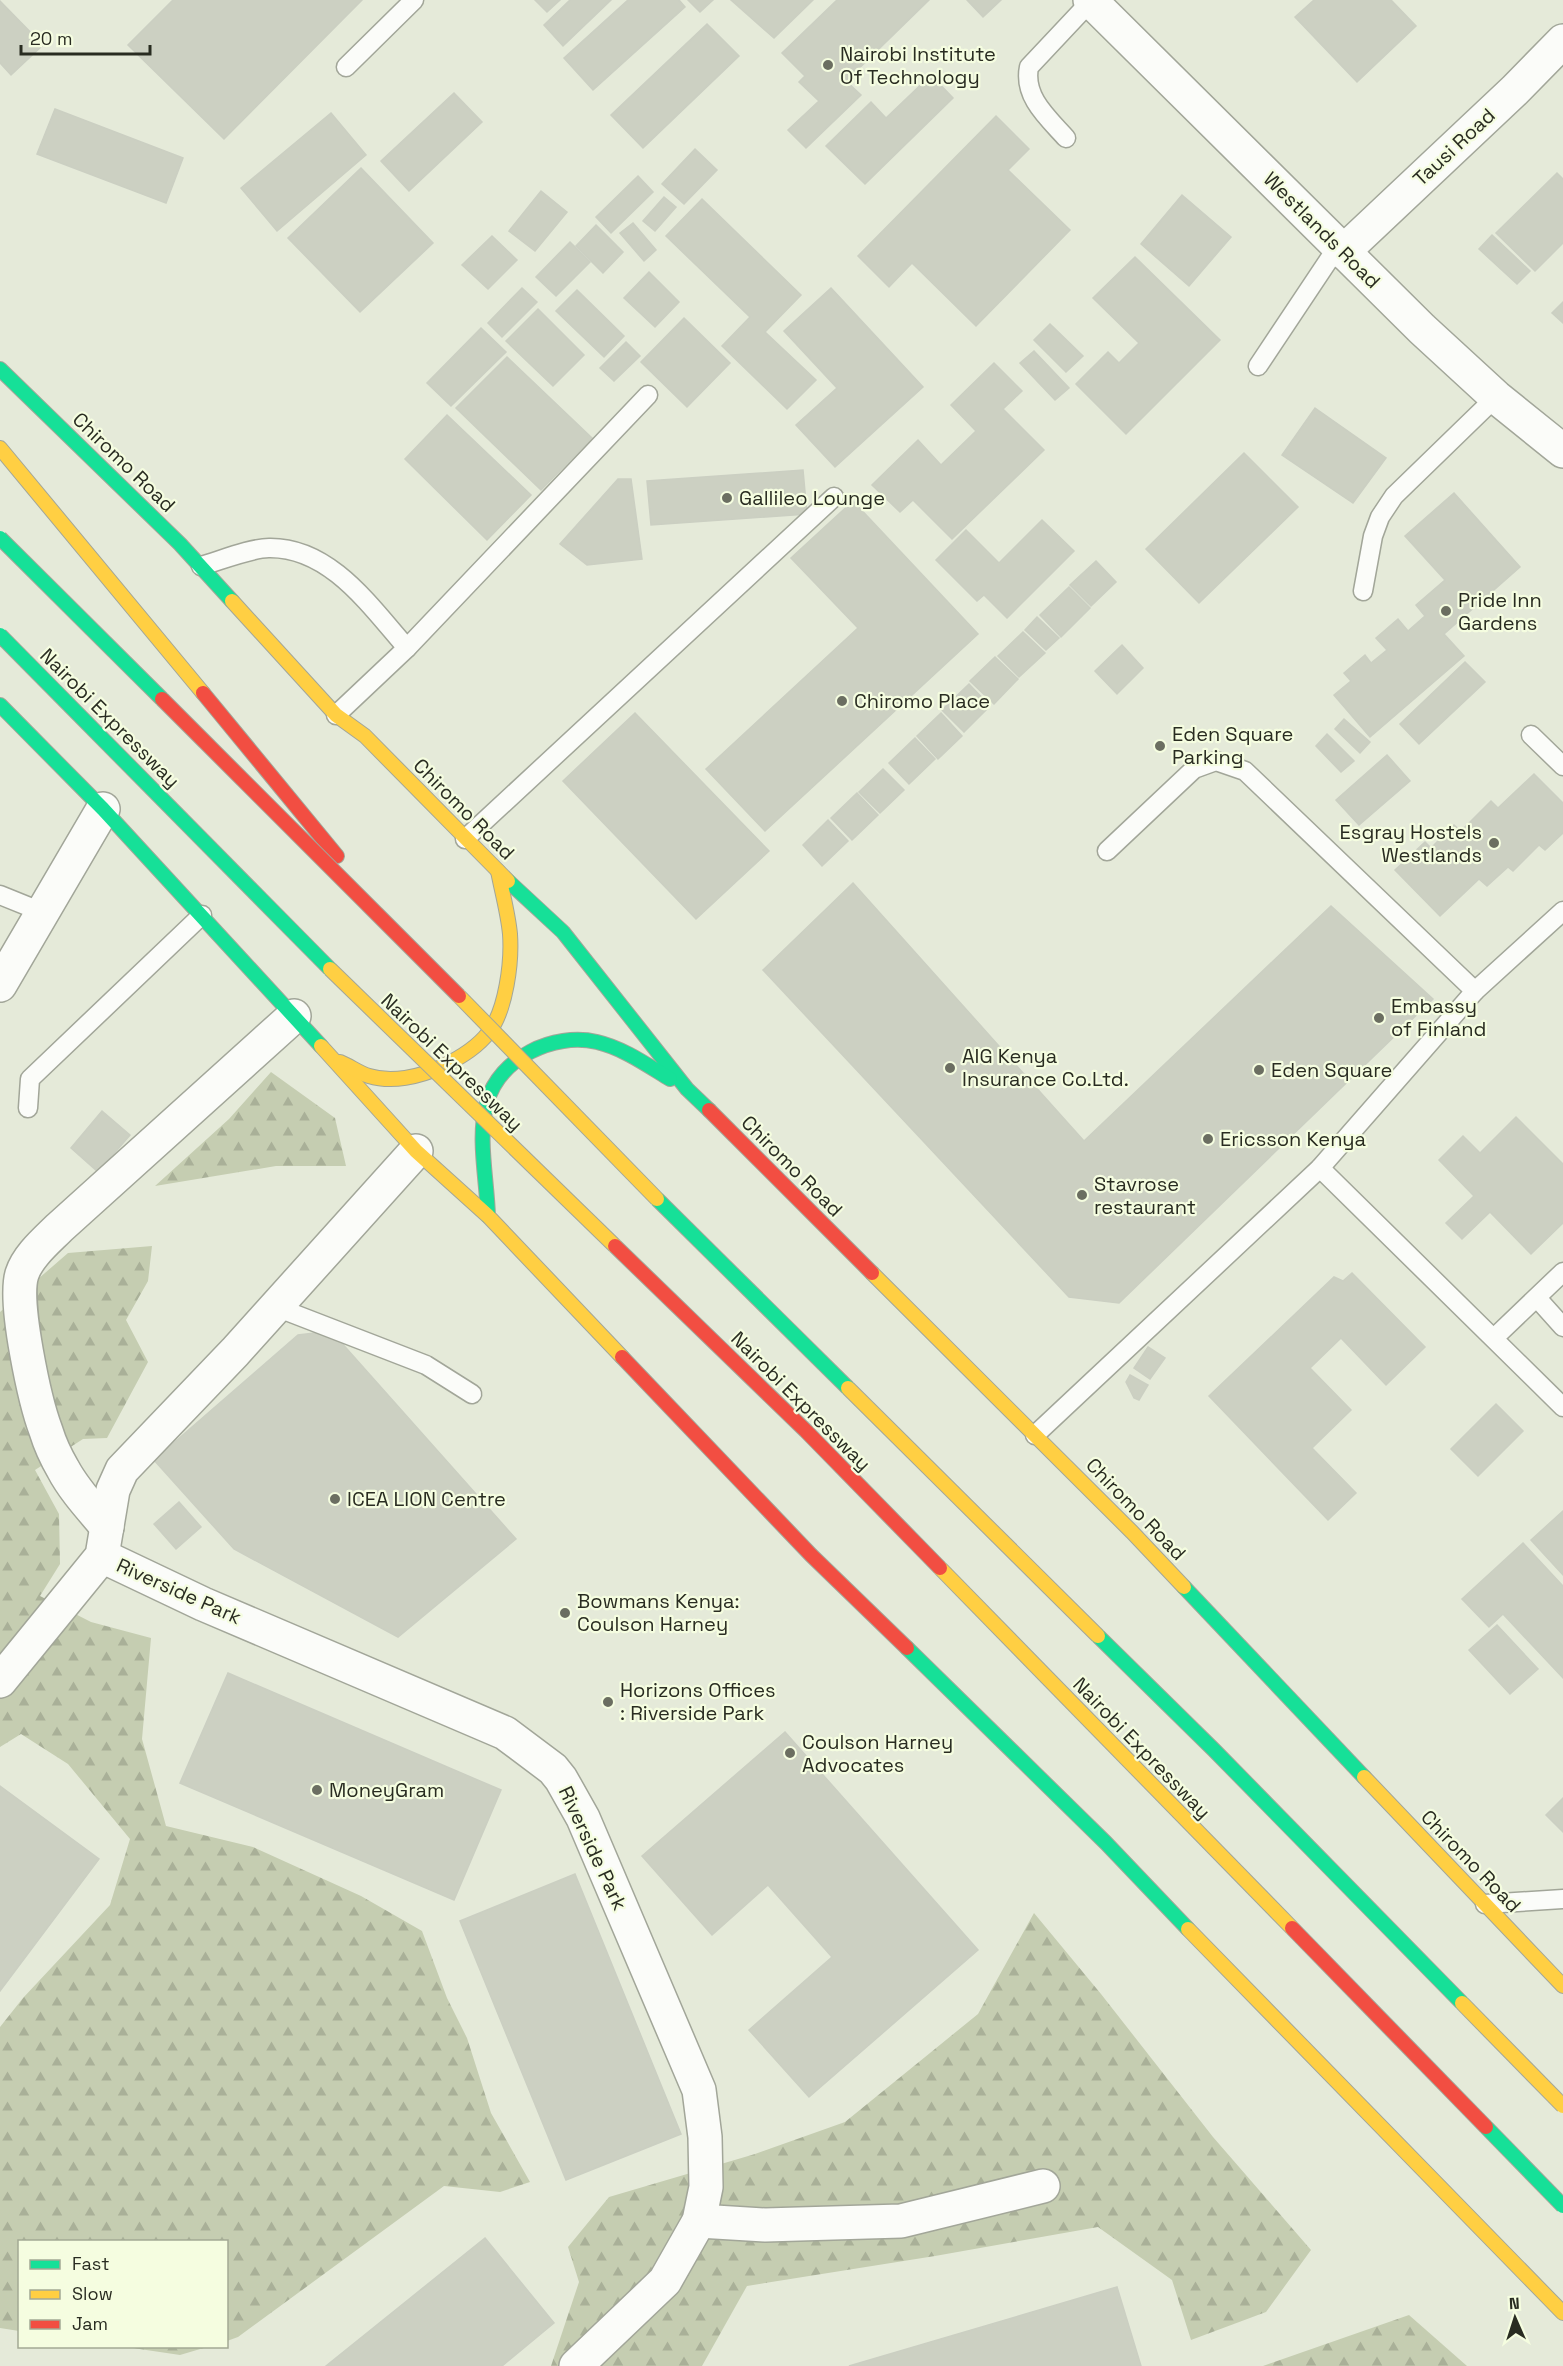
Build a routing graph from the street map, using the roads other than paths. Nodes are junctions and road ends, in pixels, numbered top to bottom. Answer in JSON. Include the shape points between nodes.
{"nodes":[{"id":1,"x":414,"y":0,"type":"edge"},
{"id":2,"x":1091,"y":0,"type":"edge"},
{"id":3,"x":1563,"y":41,"type":"edge"},
{"id":4,"x":346,"y":67,"type":"dead end"},
{"id":5,"x":1066,"y":138,"type":"dead end"},
{"id":6,"x":1340,"y":249,"type":"junction"},
{"id":7,"x":1258,"y":366,"type":"dead end"},
{"id":8,"x":0,"y":369,"type":"edge"},
{"id":9,"x":648,"y":395,"type":"dead end"},
{"id":10,"x":1496,"y":397,"type":"junction"},
{"id":11,"x":0,"y":448,"type":"edge"},
{"id":12,"x":1563,"y":451,"type":"edge"},
{"id":13,"x":834,"y":497,"type":"dead end"},
{"id":14,"x":0,"y":538,"type":"edge"},
{"id":15,"x":201,"y":566,"type":"junction"},
{"id":16,"x":1363,"y":591,"type":"dead end"},
{"id":17,"x":0,"y":635,"type":"edge"},
{"id":18,"x":407,"y":648,"type":"junction"},
{"id":19,"x":0,"y":705,"type":"edge"},
{"id":20,"x":336,"y":715,"type":"junction"},
{"id":21,"x":1531,"y":735,"type":"dead end"},
{"id":22,"x":1563,"y":766,"type":"edge"},
{"id":23,"x":103,"y":809,"type":"junction"},
{"id":24,"x":465,"y":839,"type":"junction"},
{"id":25,"x":1107,"y":851,"type":"dead end"},
{"id":26,"x":498,"y":871,"type":"junction"},
{"id":27,"x":0,"y":895,"type":"edge"},
{"id":28,"x":1563,"y":911,"type":"edge"},
{"id":29,"x":42,"y":912,"type":"junction"},
{"id":30,"x":202,"y":915,"type":"junction"},
{"id":31,"x":417,"y":952,"type":"junction"},
{"id":32,"x":0,"y":985,"type":"edge"},
{"id":33,"x":1475,"y":991,"type":"junction"},
{"id":34,"x":294,"y":1016,"type":"junction"},
{"id":35,"x":332,"y":1058,"type":"junction"},
{"id":36,"x":687,"y":1089,"type":"junction"},
{"id":37,"x":28,"y":1108,"type":"dead end"},
{"id":38,"x":416,"y":1151,"type":"junction"},
{"id":39,"x":1320,"y":1168,"type":"junction"},
{"id":40,"x":488,"y":1216,"type":"junction"},
{"id":41,"x":1563,"y":1272,"type":"edge"},
{"id":42,"x":1537,"y":1298,"type":"junction"},
{"id":43,"x":276,"y":1307,"type":"junction"},
{"id":44,"x":1563,"y":1327,"type":"edge"},
{"id":45,"x":1494,"y":1338,"type":"junction"},
{"id":46,"x":472,"y":1394,"type":"dead end"},
{"id":47,"x":1563,"y":1407,"type":"edge"},
{"id":48,"x":1035,"y":1435,"type":"junction"},
{"id":49,"x":104,"y":1542,"type":"junction"},
{"id":50,"x":0,"y":1681,"type":"edge"},
{"id":51,"x":1563,"y":1899,"type":"edge"},
{"id":52,"x":1485,"y":1904,"type":"junction"},
{"id":53,"x":1563,"y":1986,"type":"edge"},
{"id":54,"x":1563,"y":2106,"type":"edge"},
{"id":55,"x":1043,"y":2186,"type":"dead end"},
{"id":56,"x":1563,"y":2206,"type":"edge"},
{"id":57,"x":699,"y":2221,"type":"junction"},
{"id":58,"x":1563,"y":2313,"type":"edge"},
{"id":59,"x":576,"y":2366,"type":"edge"}],
"edges":[{"from":1,"to":4,"type":"lane"},
{"from":2,"to":5,"type":"lane","via":[[1029,68],[1027,76],[1039,108]]},
{"from":2,"to":6,"type":"street","name":"Westlands Road"},
{"from":3,"to":6,"type":"street","name":"Tausi Road","via":[[1515,90]]},
{"from":6,"to":7,"type":"lane"},
{"from":6,"to":10,"type":"street","name":"Westlands Road"},
{"from":8,"to":15,"type":"highway","name":"Chiromo Road"},
{"from":9,"to":18,"type":"lane"},
{"from":10,"to":12,"type":"street","name":"Westlands Road"},
{"from":10,"to":16,"type":"lane","via":[[1394,496],[1373,536]]},
{"from":11,"to":31,"type":"highway","bridge":true},
{"from":13,"to":24,"type":"lane"},
{"from":14,"to":31,"type":"highway","bridge":true},
{"from":15,"to":18,"type":"lane","via":[[267,548],[296,550],[325,564],[351,584]]},
{"from":15,"to":20,"type":"highway","name":"Chiromo Road"},
{"from":17,"to":56,"type":"highway","name":"Nairobi Expressway","bridge":true,"via":[[380,1020],[806,1431]]},
{"from":18,"to":20,"type":"lane"},
{"from":19,"to":23,"type":"highway"},
{"from":20,"to":24,"type":"highway","name":"Chiromo Road","via":[[365,736]]},
{"from":21,"to":22,"type":"lane"},
{"from":23,"to":29,"type":"street"},
{"from":23,"to":30,"type":"highway"},
{"from":24,"to":26,"type":"highway","name":"Chiromo Road"},
{"from":25,"to":33,"type":"lane","via":[[1194,769],[1216,761],[1245,771]]},
{"from":26,"to":35,"type":"highway","via":[[510,958],[505,991],[488,1032],[452,1063],[425,1074],[370,1076]]},
{"from":26,"to":36,"type":"highway","name":"Chiromo Road","via":[[563,933]]},
{"from":27,"to":29,"type":"lane"},
{"from":28,"to":33,"type":"lane"},
{"from":29,"to":32,"type":"street"},
{"from":30,"to":34,"type":"highway"},
{"from":30,"to":37,"type":"lane","via":[[30,1079]]},
{"from":31,"to":54,"type":"highway","bridge":true,"via":[[677,1219],[1214,1750]]},
{"from":33,"to":39,"type":"lane"},
{"from":34,"to":35,"type":"highway"},
{"from":34,"to":49,"type":"street","via":[[59,1228],[28,1261],[23,1272],[19,1285],[21,1312],[45,1430]]},
{"from":35,"to":38,"type":"highway"},
{"from":36,"to":40,"type":"highway","via":[[622,1051],[595,1042],[565,1041],[528,1052],[496,1080],[487,1103],[483,1148]]},
{"from":36,"to":48,"type":"highway","name":"Chiromo Road"},
{"from":38,"to":40,"type":"highway"},
{"from":38,"to":43,"type":"street"},
{"from":39,"to":45,"type":"lane"},
{"from":39,"to":48,"type":"lane"},
{"from":40,"to":58,"type":"highway","via":[[811,1555],[1106,1843]]},
{"from":41,"to":42,"type":"lane"},
{"from":42,"to":44,"type":"lane"},
{"from":42,"to":45,"type":"lane"},
{"from":43,"to":46,"type":"lane","via":[[426,1365]]},
{"from":43,"to":49,"type":"street","via":[[122,1470],[113,1490]]},
{"from":45,"to":47,"type":"lane"},
{"from":48,"to":52,"type":"highway","name":"Chiromo Road"},
{"from":49,"to":50,"type":"street","name":"Riverside Park"},
{"from":49,"to":57,"type":"street","name":"Riverside Park","via":[[203,1604],[505,1733],[553,1769],[583,1818],[699,2090],[706,2187]]},
{"from":51,"to":52,"type":"lane"},
{"from":52,"to":53,"type":"highway","name":"Chiromo Road"},
{"from":55,"to":57,"type":"street","via":[[901,2221],[765,2225]]},
{"from":57,"to":59,"type":"street","name":"Riverside Park","via":[[665,2281]]}]}
